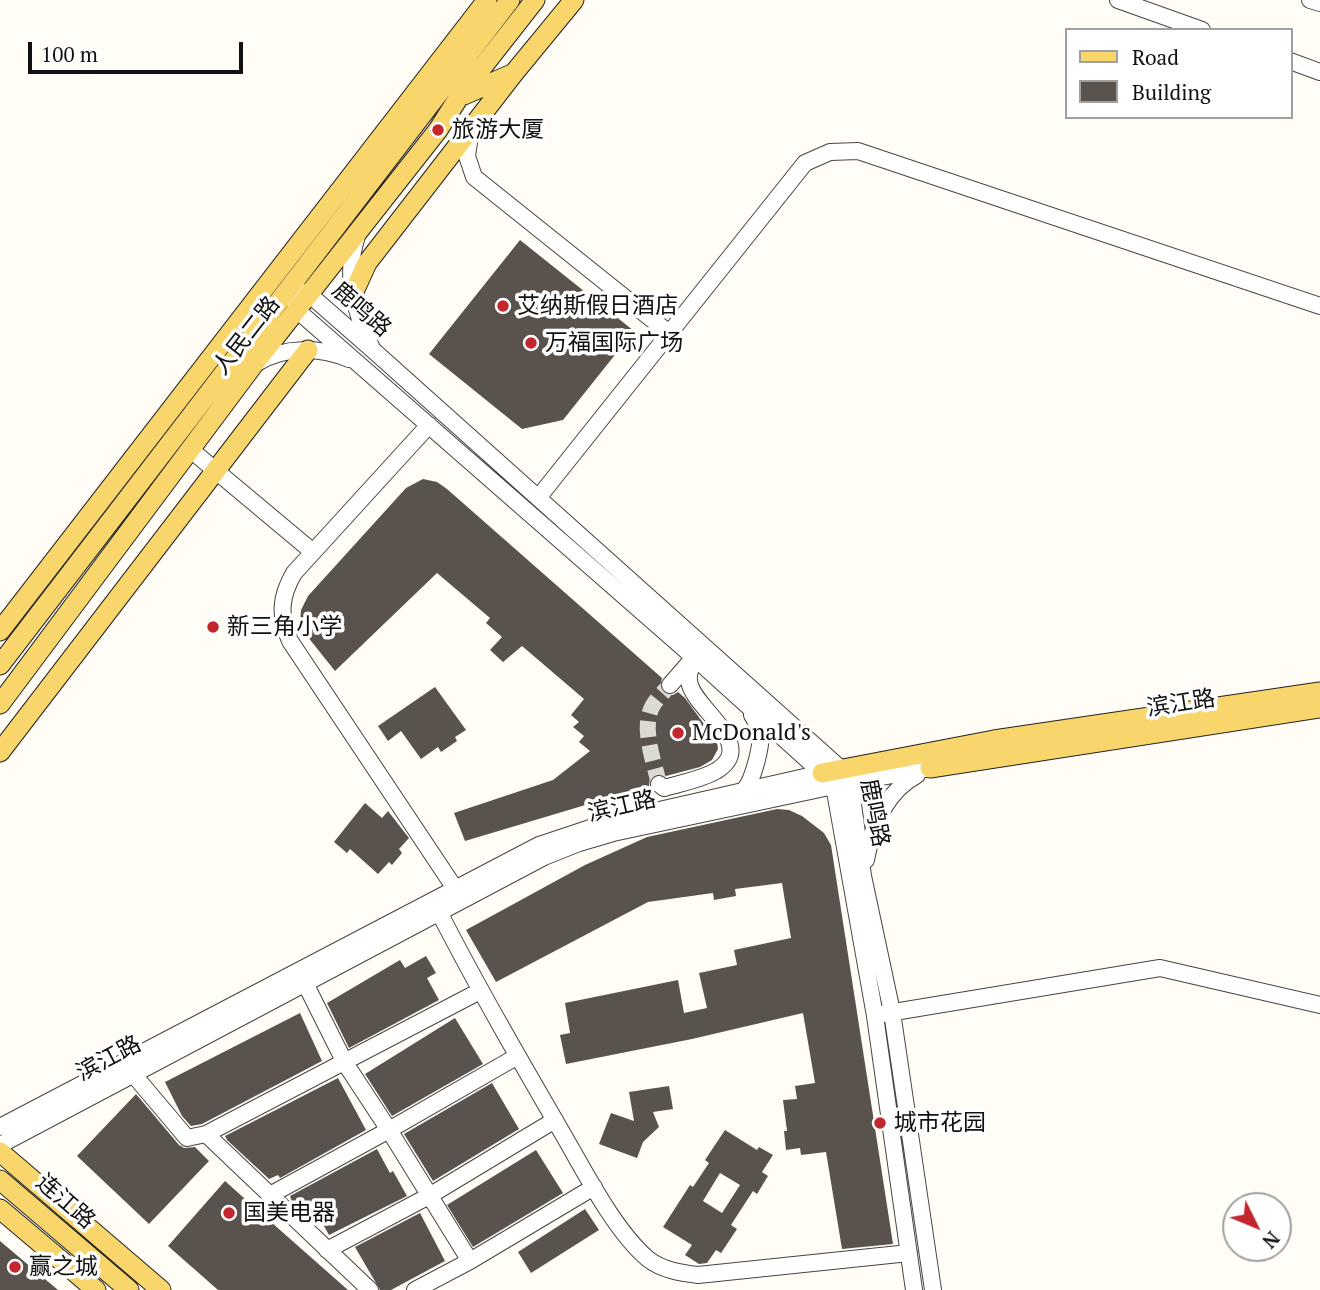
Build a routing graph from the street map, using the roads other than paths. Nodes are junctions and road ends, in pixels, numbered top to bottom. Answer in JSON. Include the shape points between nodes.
{"nodes":[{"id":1,"x":486,"y":0,"type":"edge"},
{"id":2,"x":510,"y":0,"type":"edge"},
{"id":3,"x":535,"y":0,"type":"edge"},
{"id":4,"x":574,"y":0,"type":"edge"},
{"id":5,"x":1118,"y":0,"type":"edge"},
{"id":6,"x":1310,"y":0,"type":"edge"},
{"id":7,"x":1320,"y":3,"type":"edge"},
{"id":8,"x":1196,"y":28,"type":"edge"},
{"id":9,"x":1292,"y":62,"type":"edge"},
{"id":10,"x":1320,"y":72,"type":"edge"},
{"id":11,"x":514,"y":73,"type":"junction"},
{"id":12,"x":459,"y":97,"type":"junction"},
{"id":13,"x":471,"y":129,"type":"junction"},
{"id":14,"x":360,"y":229,"type":"junction"},
{"id":15,"x":290,"y":288,"type":"junction"},
{"id":16,"x":352,"y":296,"type":"junction"},
{"id":17,"x":304,"y":303,"type":"junction"},
{"id":18,"x":1320,"y":306,"type":"edge"},
{"id":19,"x":669,"y":333,"type":"junction"},
{"id":20,"x":309,"y":350,"type":"junction"},
{"id":21,"x":374,"y":351,"type":"junction"},
{"id":22,"x":254,"y":364,"type":"junction"},
{"id":23,"x":361,"y":364,"type":"junction"},
{"id":24,"x":429,"y":425,"type":"junction"},
{"id":25,"x":191,"y":450,"type":"junction"},
{"id":26,"x":217,"y":470,"type":"junction"},
{"id":27,"x":538,"y":498,"type":"junction"},
{"id":28,"x":313,"y":552,"type":"junction"},
{"id":29,"x":0,"y":631,"type":"edge"},
{"id":30,"x":695,"y":659,"type":"junction"},
{"id":31,"x":0,"y":665,"type":"edge"},
{"id":32,"x":670,"y":685,"type":"tunnel mouth"},
{"id":33,"x":1320,"y":692,"type":"edge"},
{"id":34,"x":740,"y":699,"type":"junction"},
{"id":35,"x":0,"y":704,"type":"edge"},
{"id":36,"x":1320,"y":709,"type":"edge"},
{"id":37,"x":0,"y":752,"type":"edge"},
{"id":38,"x":930,"y":768,"type":"junction"},
{"id":39,"x":837,"y":778,"type":"junction"},
{"id":40,"x":659,"y":783,"type":"dead end"},
{"id":41,"x":744,"y":790,"type":"junction"},
{"id":42,"x":863,"y":876,"type":"junction"},
{"id":43,"x":456,"y":890,"type":"junction"},
{"id":44,"x":439,"y":912,"type":"junction"},
{"id":45,"x":305,"y":983,"type":"junction"},
{"id":46,"x":480,"y":991,"type":"junction"},
{"id":47,"x":1320,"y":1005,"type":"edge"},
{"id":48,"x":892,"y":1012,"type":"junction"},
{"id":49,"x":875,"y":1016,"type":"junction"},
{"id":50,"x":516,"y":1057,"type":"junction"},
{"id":51,"x":345,"y":1063,"type":"junction"},
{"id":52,"x":133,"y":1074,"type":"junction"},
{"id":53,"x":555,"y":1120,"type":"junction"},
{"id":54,"x":0,"y":1127,"type":"edge"},
{"id":55,"x":389,"y":1130,"type":"junction"},
{"id":56,"x":206,"y":1134,"type":"junction"},
{"id":57,"x":0,"y":1145,"type":"edge"},
{"id":58,"x":0,"y":1152,"type":"edge"},
{"id":59,"x":0,"y":1180,"type":"edge"},
{"id":60,"x":594,"y":1187,"type":"junction"},
{"id":61,"x":270,"y":1195,"type":"junction"},
{"id":62,"x":429,"y":1196,"type":"junction"},
{"id":63,"x":0,"y":1209,"type":"edge"},
{"id":64,"x":0,"y":1221,"type":"edge"},
{"id":65,"x":327,"y":1250,"type":"junction"},
{"id":66,"x":909,"y":1253,"type":"junction"},
{"id":67,"x":470,"y":1261,"type":"junction"},
{"id":68,"x":80,"y":1290,"type":"edge"},
{"id":69,"x":96,"y":1290,"type":"edge"},
{"id":70,"x":129,"y":1290,"type":"edge"},
{"id":71,"x":161,"y":1290,"type":"edge"},
{"id":72,"x":370,"y":1290,"type":"edge"},
{"id":73,"x":415,"y":1290,"type":"edge"},
{"id":74,"x":914,"y":1290,"type":"edge"},
{"id":75,"x":933,"y":1290,"type":"edge"}],
"edges":[{"from":1,"to":29,"type":"main road","name":"人民二路"},
{"from":2,"to":15,"type":"main road","name":"人民二路"},
{"from":3,"to":12,"type":"main road","name":"人民二路"},
{"from":4,"to":11,"type":"main road"},
{"from":5,"to":8,"type":"street"},
{"from":6,"to":7,"type":"street"},
{"from":9,"to":10,"type":"street"},
{"from":11,"to":12,"type":"main road"},
{"from":11,"to":13,"type":"main road"},
{"from":12,"to":14,"type":"main road","name":"人民二路"},
{"from":13,"to":16,"type":"main road","via":[[367,263]]},
{"from":13,"to":19,"type":"street","via":[[467,156],[474,177]]},
{"from":14,"to":16,"type":"street","via":[[351,258]]},
{"from":14,"to":17,"type":"main road","name":"人民二路"},
{"from":15,"to":17,"type":"street","name":"鹿鸣路"},
{"from":15,"to":31,"type":"main road","name":"人民二路"},
{"from":16,"to":21,"type":"street"},
{"from":17,"to":21,"type":"street","name":"鹿鸣路"},
{"from":17,"to":22,"type":"main road","name":"人民二路"},
{"from":17,"to":23,"type":"street","name":"鹿鸣路"},
{"from":18,"to":19,"type":"street","via":[[858,151],[830,152],[804,163]]},
{"from":19,"to":27,"type":"street"},
{"from":20,"to":22,"type":"street","via":[[273,354]]},
{"from":20,"to":23,"type":"street"},
{"from":20,"to":26,"type":"main road"},
{"from":21,"to":27,"type":"street","name":"鹿鸣路"},
{"from":22,"to":25,"type":"main road","name":"人民二路"},
{"from":23,"to":24,"type":"street","name":"鹿鸣路"},
{"from":24,"to":28,"type":"street"},
{"from":24,"to":30,"type":"street","name":"鹿鸣路"},
{"from":25,"to":26,"type":"street"},
{"from":25,"to":35,"type":"main road","name":"人民二路"},
{"from":26,"to":28,"type":"street"},
{"from":26,"to":37,"type":"main road"},
{"from":27,"to":39,"type":"street","name":"鹿鸣路"},
{"from":28,"to":43,"type":"street","via":[[294,573],[282,600],[290,641]]},
{"from":30,"to":32,"type":"street"},
{"from":30,"to":34,"type":"street","name":"鹿鸣路"},
{"from":30,"to":40,"type":"street","via":[[690,684],[719,724],[730,754],[721,767],[704,776],[664,788]]},
{"from":33,"to":39,"type":"main road","name":"滨江路","via":[[994,740]]},
{"from":34,"to":39,"type":"street","name":"鹿鸣路"},
{"from":34,"to":41,"type":"street","via":[[760,735],[751,779]]},
{"from":36,"to":38,"type":"main road","name":"滨江路"},
{"from":38,"to":39,"type":"street","name":"滨江路"},
{"from":38,"to":42,"type":"street","via":[[902,784],[883,809]]},
{"from":39,"to":41,"type":"street","name":"滨江路"},
{"from":39,"to":42,"type":"street","name":"鹿鸣路"},
{"from":39,"to":44,"type":"street","name":"滨江路","via":[[579,843]]},
{"from":39,"to":49,"type":"street","name":"鹿鸣路"},
{"from":41,"to":43,"type":"street","name":"滨江路","via":[[572,833],[539,845]]},
{"from":42,"to":48,"type":"street","name":"鹿鸣路"},
{"from":43,"to":54,"type":"street","name":"滨江路"},
{"from":44,"to":45,"type":"street","name":"滨江路"},
{"from":44,"to":46,"type":"street"},
{"from":45,"to":51,"type":"street"},
{"from":45,"to":52,"type":"street","name":"滨江路"},
{"from":46,"to":50,"type":"street"},
{"from":46,"to":51,"type":"street"},
{"from":47,"to":48,"type":"street","via":[[1160,968]]},
{"from":48,"to":49,"type":"street"},
{"from":48,"to":75,"type":"street","name":"鹿鸣路"},
{"from":49,"to":66,"type":"street","name":"鹿鸣路"},
{"from":50,"to":53,"type":"street"},
{"from":50,"to":55,"type":"street"},
{"from":51,"to":55,"type":"street"},
{"from":51,"to":56,"type":"street"},
{"from":52,"to":56,"type":"street","via":[[187,1139]]},
{"from":52,"to":57,"type":"street","name":"滨江路"},
{"from":53,"to":60,"type":"street"},
{"from":53,"to":62,"type":"street"},
{"from":55,"to":61,"type":"street"},
{"from":55,"to":62,"type":"street"},
{"from":56,"to":61,"type":"street"},
{"from":58,"to":71,"type":"main road"},
{"from":59,"to":70,"type":"main road","name":"连江路"},
{"from":60,"to":66,"type":"street","via":[[643,1254],[677,1272],[712,1275]]},
{"from":60,"to":67,"type":"street"},
{"from":61,"to":65,"type":"street"},
{"from":62,"to":65,"type":"street"},
{"from":62,"to":67,"type":"street"},
{"from":63,"to":69,"type":"main road","name":"连江路"},
{"from":64,"to":68,"type":"main road"},
{"from":65,"to":72,"type":"street"},
{"from":66,"to":74,"type":"street","name":"鹿鸣路"},
{"from":67,"to":73,"type":"street"}]}
